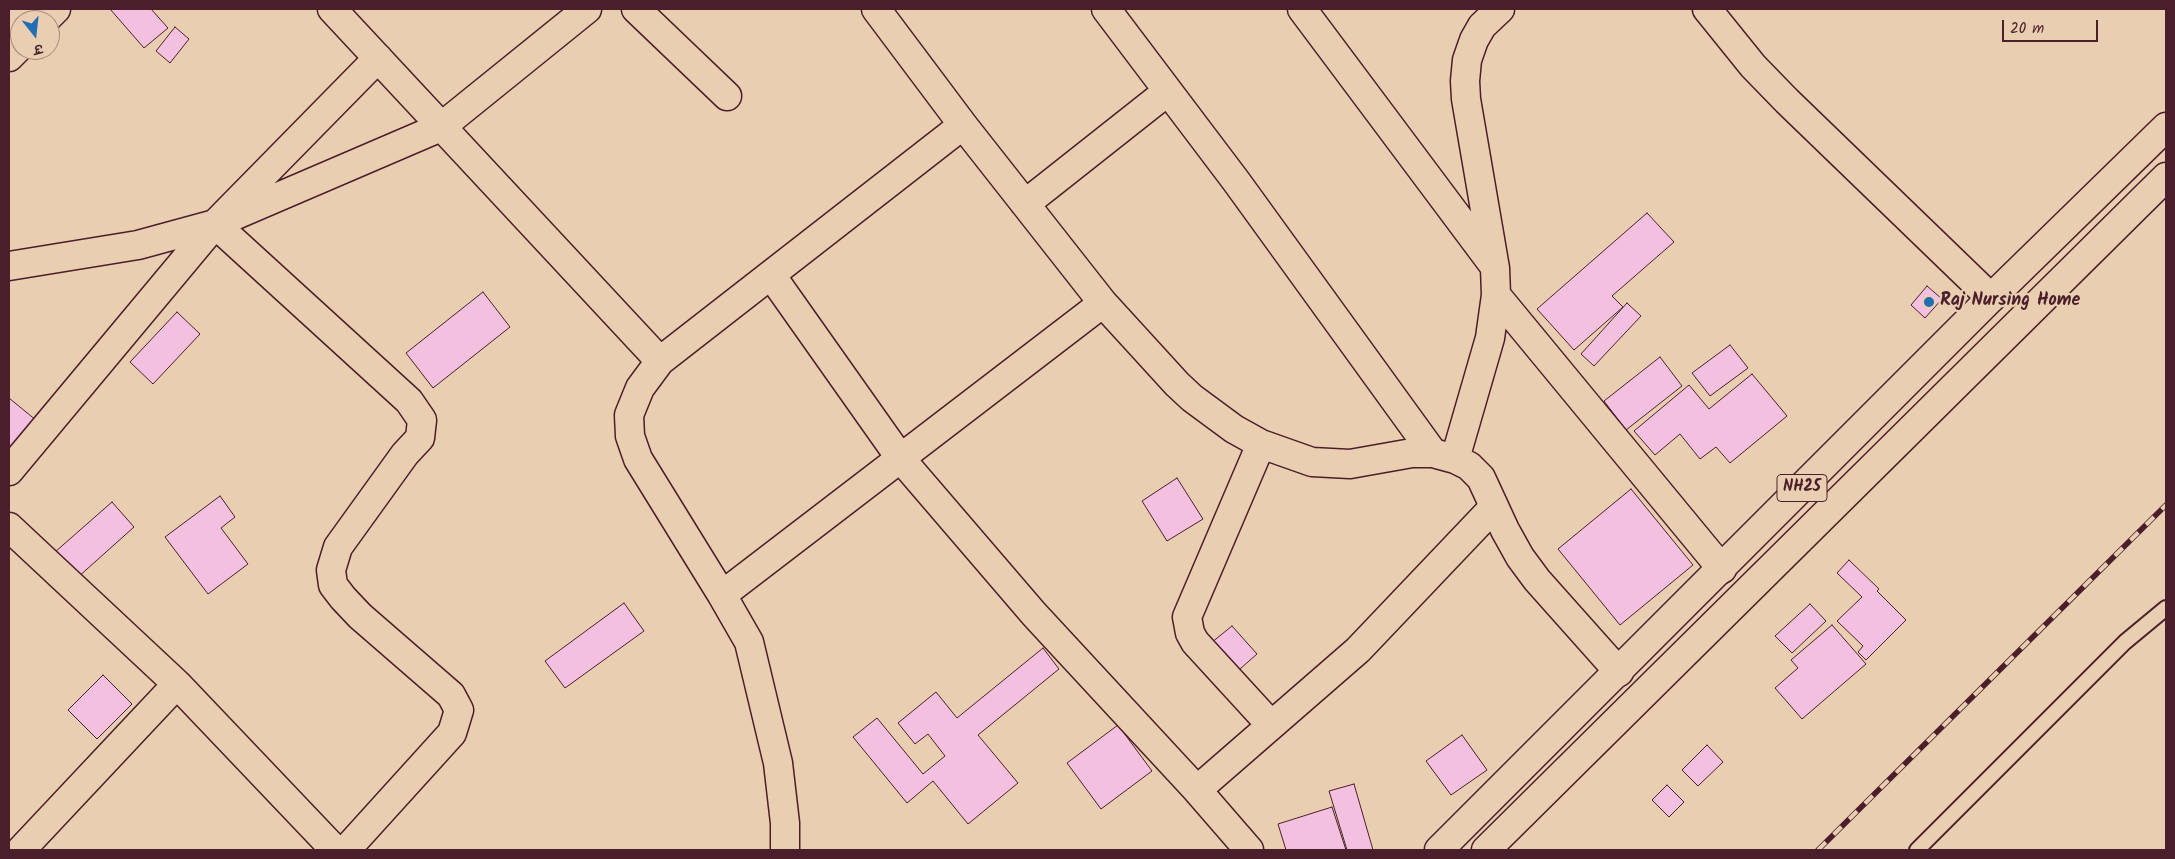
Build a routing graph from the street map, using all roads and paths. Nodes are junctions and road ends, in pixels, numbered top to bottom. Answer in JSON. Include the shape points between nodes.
{"nodes":[{"id":1,"x":332,"y":9,"type":"edge"},
{"id":2,"x":587,"y":9,"type":"edge"},
{"id":3,"x":636,"y":9,"type":"edge"},
{"id":4,"x":876,"y":9,"type":"edge"},
{"id":5,"x":1106,"y":9,"type":"edge"},
{"id":6,"x":1302,"y":9,"type":"edge"},
{"id":7,"x":1707,"y":9,"type":"edge"},
{"id":8,"x":1493,"y":11,"type":"edge"},
{"id":9,"x":378,"y":58,"type":"junction"},
{"id":10,"x":1168,"y":91,"type":"junction"},
{"id":11,"x":726,"y":96,"type":"dead end"},
{"id":12,"x":963,"y":125,"type":"junction"},
{"id":13,"x":441,"y":127,"type":"junction"},
{"id":14,"x":2166,"y":127,"type":"edge"},
{"id":15,"x":2166,"y":177,"type":"edge"},
{"id":16,"x":1025,"y":204,"type":"junction"},
{"id":17,"x":215,"y":224,"type":"junction"},
{"id":18,"x":9,"y":266,"type":"edge"},
{"id":19,"x":1495,"y":268,"type":"junction"},
{"id":20,"x":771,"y":275,"type":"junction"},
{"id":21,"x":1496,"y":295,"type":"junction"},
{"id":22,"x":1991,"y":298,"type":"junction"},
{"id":23,"x":1103,"y":303,"type":"junction"},
{"id":24,"x":660,"y":361,"type":"junction"},
{"id":25,"x":1261,"y":444,"type":"junction"},
{"id":26,"x":1444,"y":456,"type":"junction"},
{"id":27,"x":901,"y":459,"type":"junction"},
{"id":28,"x":9,"y":470,"type":"edge"},
{"id":29,"x":1494,"y":507,"type":"junction"},
{"id":30,"x":9,"y":527,"type":"edge"},
{"id":31,"x":1722,"y":570,"type":"junction"},
{"id":32,"x":722,"y":594,"type":"junction"},
{"id":33,"x":2166,"y":608,"type":"edge"},
{"id":34,"x":1619,"y":672,"type":"junction"},
{"id":35,"x":178,"y":684,"type":"junction"},
{"id":36,"x":1271,"y":725,"type":"junction"},
{"id":37,"x":1197,"y":790,"type":"junction"},
{"id":38,"x":21,"y":850,"type":"edge"},
{"id":39,"x":335,"y":850,"type":"edge"},
{"id":40,"x":346,"y":850,"type":"edge"},
{"id":41,"x":785,"y":850,"type":"edge"},
{"id":42,"x":1249,"y":850,"type":"edge"},
{"id":43,"x":1439,"y":850,"type":"edge"},
{"id":44,"x":1486,"y":850,"type":"edge"},
{"id":45,"x":1917,"y":850,"type":"edge"}],
"edges":[{"from":1,"to":9,"type":"street"},
{"from":2,"to":13,"type":"street"},
{"from":3,"to":11,"type":"street"},
{"from":4,"to":12,"type":"street"},
{"from":5,"to":10,"type":"street"},
{"from":6,"to":19,"type":"street"},
{"from":7,"to":22,"type":"street","via":[[1753,66],[1787,101]]},
{"from":8,"to":19,"type":"street","via":[[1474,40],[1467,60],[1465,81]]},
{"from":9,"to":13,"type":"street"},
{"from":9,"to":17,"type":"street"},
{"from":10,"to":16,"type":"street"},
{"from":10,"to":26,"type":"street"},
{"from":12,"to":16,"type":"street"},
{"from":12,"to":20,"type":"street"},
{"from":13,"to":17,"type":"street"},
{"from":13,"to":24,"type":"street"},
{"from":14,"to":22,"type":"street","number":"NH25"},
{"from":15,"to":44,"type":"street","number":"NH25"},
{"from":16,"to":23,"type":"street"},
{"from":17,"to":18,"type":"street","via":[[138,245]]},
{"from":17,"to":28,"type":"street"},
{"from":17,"to":40,"type":"street","via":[[409,401],[422,420],[420,438],[338,547],[331,570],[333,585],[343,598],[451,695],[459,710],[452,733]]},
{"from":19,"to":21,"type":"street"},
{"from":20,"to":24,"type":"street"},
{"from":20,"to":27,"type":"street"},
{"from":21,"to":26,"type":"street","via":[[1490,338]]},
{"from":21,"to":31,"type":"street"},
{"from":22,"to":31,"type":"street","number":"NH25"},
{"from":23,"to":25,"type":"street","via":[[1192,398]]},
{"from":23,"to":27,"type":"street"},
{"from":24,"to":32,"type":"street","via":[[640,388],[629,415],[630,436],[638,459]]},
{"from":25,"to":26,"type":"street","via":[[1312,462],[1336,464],[1412,452]]},
{"from":25,"to":36,"type":"street","via":[[1187,617],[1190,633],[1196,642]]},
{"from":26,"to":29,"type":"street","via":[[1469,466],[1481,478]]},
{"from":27,"to":32,"type":"street"},
{"from":27,"to":37,"type":"street","via":[[1034,614]]},
{"from":29,"to":34,"type":"street","via":[[1520,557],[1537,580]]},
{"from":29,"to":36,"type":"street","via":[[1358,650]]},
{"from":30,"to":35,"type":"street"},
{"from":31,"to":34,"type":"street","number":"NH25"},
{"from":32,"to":41,"type":"street","via":[[749,642],[778,763]]},
{"from":33,"to":45,"type":"lane","via":[[2125,642]]},
{"from":34,"to":43,"type":"street","number":"NH25"},
{"from":35,"to":38,"type":"street"},
{"from":35,"to":39,"type":"street"},
{"from":36,"to":37,"type":"street"},
{"from":37,"to":42,"type":"street"}]}
